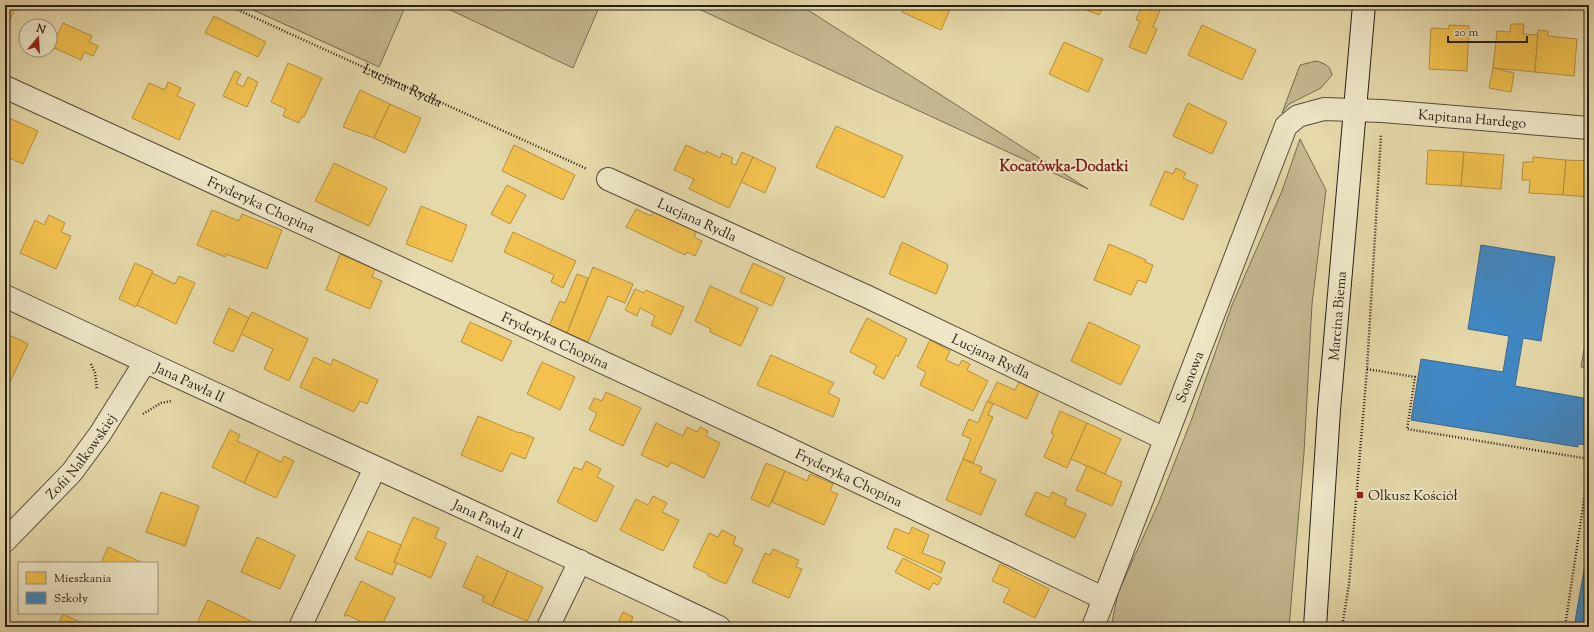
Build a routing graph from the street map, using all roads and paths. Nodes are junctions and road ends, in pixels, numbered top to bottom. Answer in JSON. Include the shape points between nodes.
{"nodes":[{"id":1,"x":227,"y":5,"type":"edge"},
{"id":2,"x":1364,"y":5,"type":"edge"},
{"id":3,"x":5,"y":87,"type":"edge"},
{"id":4,"x":1354,"y":110,"type":"junction"},
{"id":5,"x":1286,"y":126,"type":"joint"},
{"id":6,"x":1589,"y":128,"type":"edge"},
{"id":7,"x":1381,"y":131,"type":"dead end"},
{"id":8,"x":608,"y":179,"type":"joint"},
{"id":9,"x":5,"y":296,"type":"edge"},
{"id":10,"x":89,"y":361,"type":"dead end"},
{"id":11,"x":145,"y":362,"type":"junction"},
{"id":12,"x":1367,"y":369,"type":"junction"},
{"id":13,"x":97,"y":395,"type":"dead end"},
{"id":14,"x":174,"y":400,"type":"dead end"},
{"id":15,"x":142,"y":414,"type":"dead end"},
{"id":16,"x":1165,"y":439,"type":"junction"},
{"id":17,"x":1589,"y":459,"type":"edge"},
{"id":18,"x":1589,"y":466,"type":"edge"},
{"id":19,"x":375,"y":468,"type":"junction"},
{"id":20,"x":5,"y":541,"type":"edge"},
{"id":21,"x":580,"y":561,"type":"junction"},
{"id":22,"x":1104,"y":598,"type":"junction"},
{"id":23,"x":300,"y":627,"type":"edge"},
{"id":24,"x":548,"y":627,"type":"edge"},
{"id":25,"x":719,"y":627,"type":"edge"},
{"id":26,"x":1093,"y":627,"type":"edge"},
{"id":27,"x":1315,"y":627,"type":"edge"},
{"id":28,"x":1342,"y":627,"type":"edge"},
{"id":29,"x":1565,"y":627,"type":"edge"}],
"edges":[{"from":1,"to":8,"type":"path","name":"Lucjana Rydla"},
{"from":2,"to":4,"type":"street","name":"Marcina Biema"},
{"from":3,"to":22,"type":"street","name":"Fryderyka Chopina","via":[[768,439]]},
{"from":4,"to":5,"type":"street","name":"Kapitana Hardego","via":[[1324,109],[1298,116]]},
{"from":4,"to":6,"type":"street","name":"Kapitana Hardego"},
{"from":4,"to":27,"type":"street","name":"Marcina Biema","via":[[1329,410]]},
{"from":5,"to":16,"type":"street","name":"Sosnowa"},
{"from":7,"to":12,"type":"path"},
{"from":8,"to":16,"type":"street","name":"Lucjana Rydla","via":[[868,297]]},
{"from":9,"to":11,"type":"street","name":"Jana Pawła II"},
{"from":10,"to":13,"type":"path","via":[[96,374]]},
{"from":11,"to":19,"type":"street","name":"Jana Pawła II"},
{"from":11,"to":20,"type":"street","name":"Zofii Nałkowskiej","via":[[100,434],[76,465]]},
{"from":12,"to":17,"type":"path","via":[[1415,377],[1407,429]]},
{"from":12,"to":28,"type":"path","via":[[1349,584]]},
{"from":14,"to":15,"type":"path"},
{"from":16,"to":22,"type":"street","name":"Sosnowa"},
{"from":18,"to":29,"type":"path"},
{"from":19,"to":21,"type":"street","name":"Jana Pawła II"},
{"from":19,"to":23,"type":"street"},
{"from":21,"to":24,"type":"street"},
{"from":21,"to":25,"type":"street","name":"Jana Pawła II"},
{"from":22,"to":26,"type":"street","name":"Sosnowa"}]}
